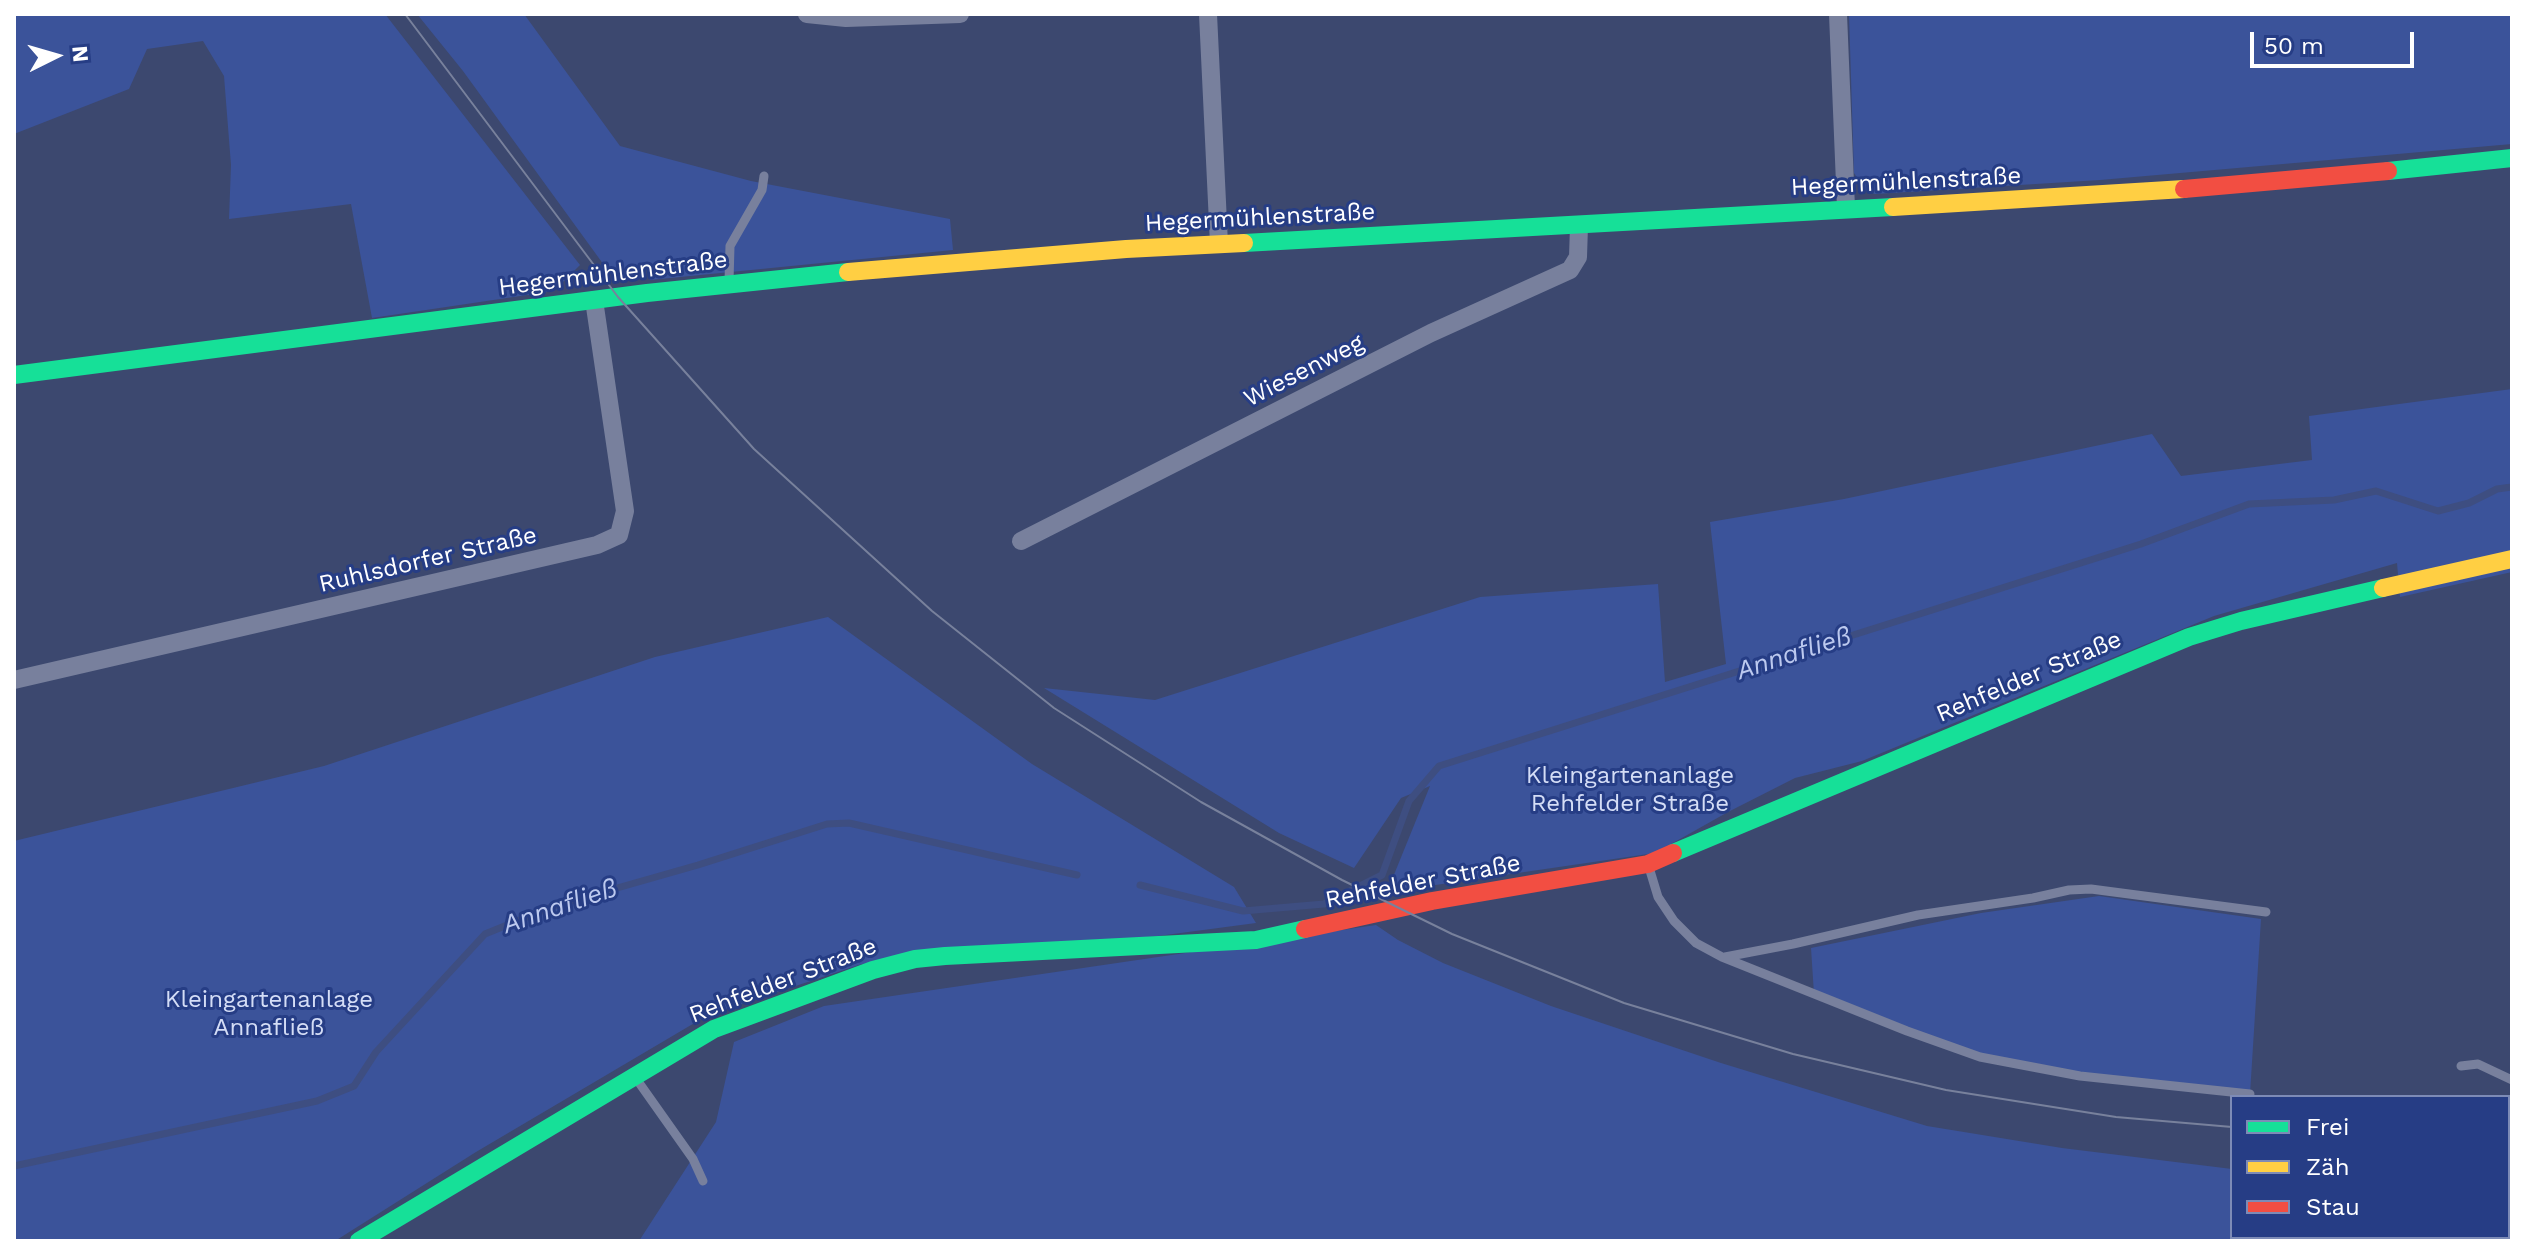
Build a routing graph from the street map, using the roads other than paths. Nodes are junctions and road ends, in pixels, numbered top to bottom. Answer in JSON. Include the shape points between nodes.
{"nodes":[{"id":1,"x":807,"y":14,"type":"edge"},
{"id":2,"x":960,"y":14,"type":"edge"},
{"id":3,"x":1208,"y":14,"type":"edge"},
{"id":4,"x":1838,"y":14,"type":"edge"},
{"id":5,"x":2512,"y":158,"type":"edge"},
{"id":6,"x":764,"y":176,"type":"dead end"},
{"id":7,"x":1846,"y":208,"type":"junction"},
{"id":8,"x":1579,"y":226,"type":"junction"},
{"id":9,"x":1219,"y":244,"type":"junction"},
{"id":10,"x":729,"y":284,"type":"junction"},
{"id":11,"x":594,"y":300,"type":"junction"},
{"id":12,"x":14,"y":375,"type":"edge"},
{"id":13,"x":1021,"y":541,"type":"dead end"},
{"id":14,"x":2512,"y":559,"type":"edge"},
{"id":15,"x":14,"y":680,"type":"edge"},
{"id":16,"x":1648,"y":864,"type":"junction"},
{"id":17,"x":2266,"y":912,"type":"dead end"},
{"id":18,"x":1722,"y":957,"type":"junction"},
{"id":19,"x":2461,"y":1066,"type":"dead end"},
{"id":20,"x":635,"y":1076,"type":"junction"},
{"id":21,"x":2512,"y":1080,"type":"edge"},
{"id":22,"x":2250,"y":1094,"type":"dead end"},
{"id":23,"x":703,"y":1181,"type":"dead end"},
{"id":24,"x":359,"y":1241,"type":"edge"}],
"edges":[{"from":1,"to":2,"type":"street"},
{"from":3,"to":9,"type":"street"},
{"from":4,"to":7,"type":"street"},
{"from":5,"to":7,"type":"street","name":"Hegermühlenstraße","via":[[2236,186]]},
{"from":6,"to":10,"type":"lane","via":[[762,190],[730,246]]},
{"from":7,"to":8,"type":"street","name":"Hegermühlenstraße"},
{"from":8,"to":9,"type":"street","name":"Hegermühlenstraße"},
{"from":8,"to":13,"type":"street","name":"Wiesenweg","via":[[1578,257],[1570,270],[1431,333]]},
{"from":9,"to":10,"type":"street","name":"Hegermühlenstraße"},
{"from":10,"to":11,"type":"street","name":"Hegermühlenstraße"},
{"from":11,"to":12,"type":"street","name":"Hegermühlenstraße"},
{"from":11,"to":15,"type":"street","name":"Ruhlsdorfer Straße","via":[[625,511],[619,535],[597,545]]},
{"from":14,"to":16,"type":"street","name":"Rehfelder Straße","via":[[2189,637]]},
{"from":16,"to":18,"type":"lane","via":[[1658,897],[1674,921],[1696,943]]},
{"from":16,"to":20,"type":"street","name":"Rehfelder Straße","via":[[1432,901],[1256,940],[915,959],[714,1029]]},
{"from":17,"to":18,"type":"lane","via":[[2069,890],[1918,915]]},
{"from":18,"to":22,"type":"lane","via":[[1980,1057],[2080,1076]]},
{"from":19,"to":21,"type":"lane","via":[[2478,1064]]},
{"from":20,"to":23,"type":"lane"},
{"from":20,"to":24,"type":"street","name":"Rehfelder Straße"}]}
